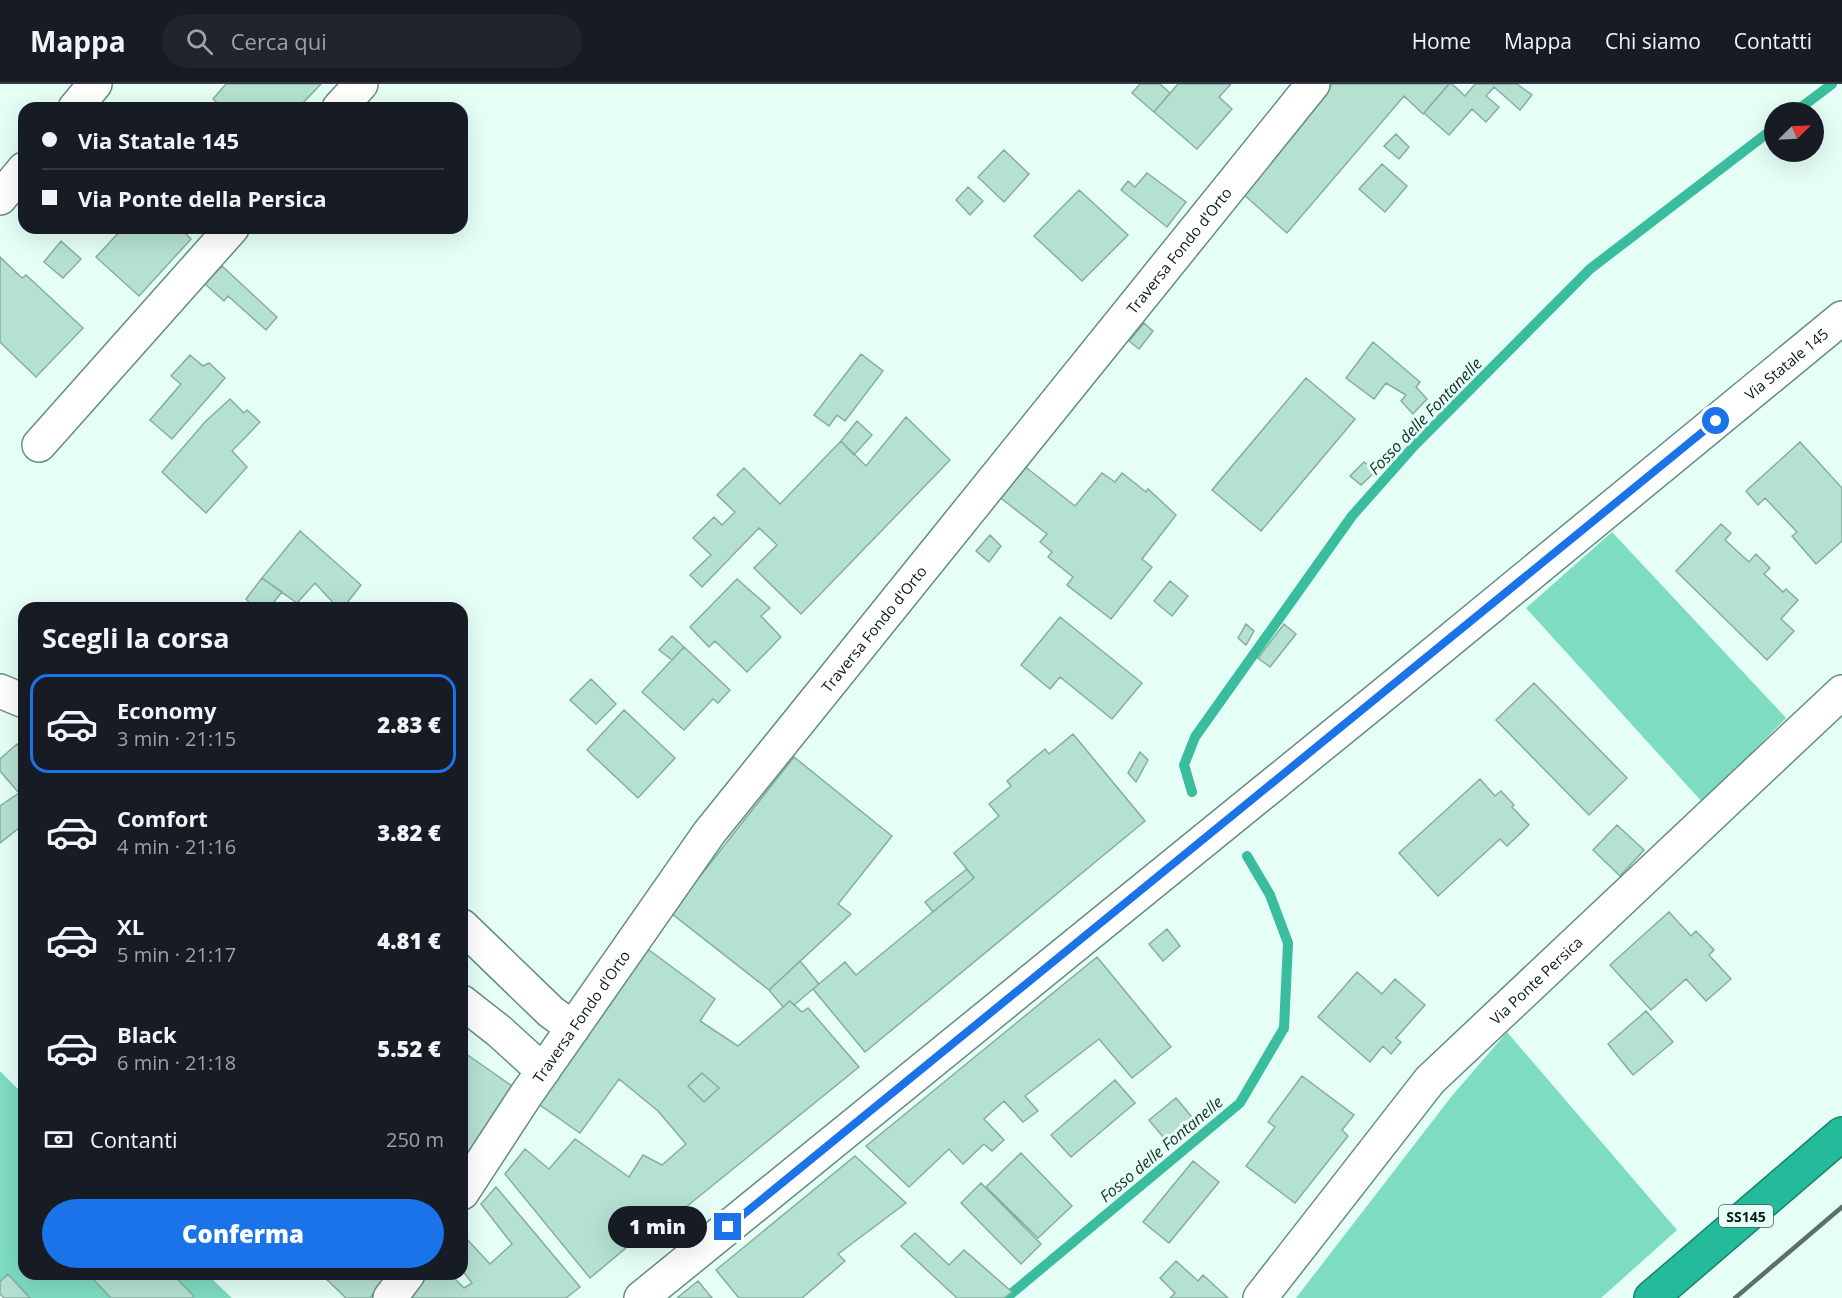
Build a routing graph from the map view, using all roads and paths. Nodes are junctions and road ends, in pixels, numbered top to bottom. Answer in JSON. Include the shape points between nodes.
{"nodes":[{"id":1,"x":95,"y":84,"type":"edge"},
{"id":2,"x":361,"y":84,"type":"edge"},
{"id":3,"x":1313,"y":84,"type":"edge"},
{"id":4,"x":80,"y":102,"type":"edge"},
{"id":5,"x":344,"y":102,"type":"edge"},
{"id":6,"x":18,"y":176,"type":"edge"},
{"id":7,"x":0,"y":198,"type":"edge"},
{"id":8,"x":227,"y":234,"type":"edge"},
{"id":9,"x":1842,"y":318,"type":"edge"},
{"id":10,"x":39,"y":445,"type":"dead end"},
{"id":11,"x":0,"y":691,"type":"edge"},
{"id":12,"x":1842,"y":692,"type":"edge"},
{"id":13,"x":18,"y":698,"type":"edge"},
{"id":14,"x":468,"y":932,"type":"edge"},
{"id":15,"x":468,"y":1007,"type":"edge"},
{"id":16,"x":573,"y":1028,"type":"junction"},
{"id":17,"x":543,"y":1071,"type":"junction"},
{"id":18,"x":1842,"y":1134,"type":"edge"},
{"id":19,"x":468,"y":1184,"type":"edge"},
{"id":20,"x":404,"y":1280,"type":"edge"},
{"id":21,"x":390,"y":1298,"type":"edge"},
{"id":22,"x":641,"y":1298,"type":"edge"},
{"id":23,"x":1260,"y":1298,"type":"edge"},
{"id":24,"x":1651,"y":1298,"type":"edge"}],
"edges":[{"from":1,"to":4,"type":"street"},
{"from":2,"to":5,"type":"street"},
{"from":3,"to":16,"type":"street","name":"Traversa Fondo d'Orto","via":[[709,833]]},
{"from":6,"to":7,"type":"street"},
{"from":8,"to":10,"type":"street"},
{"from":9,"to":22,"type":"street","name":"Via Statale 145"},
{"from":11,"to":13,"type":"street"},
{"from":12,"to":23,"type":"street","name":"Via Ponte Persica","via":[[1430,1080]]},
{"from":14,"to":16,"type":"street","via":[[551,1012]]},
{"from":15,"to":17,"type":"street"},
{"from":16,"to":17,"type":"street","name":"Traversa Fondo d'Orto"},
{"from":17,"to":19,"type":"street","name":"Traversa Fondo d'Orto"},
{"from":18,"to":24,"type":"highway","number":"SS145"},
{"from":20,"to":21,"type":"street"}]}
